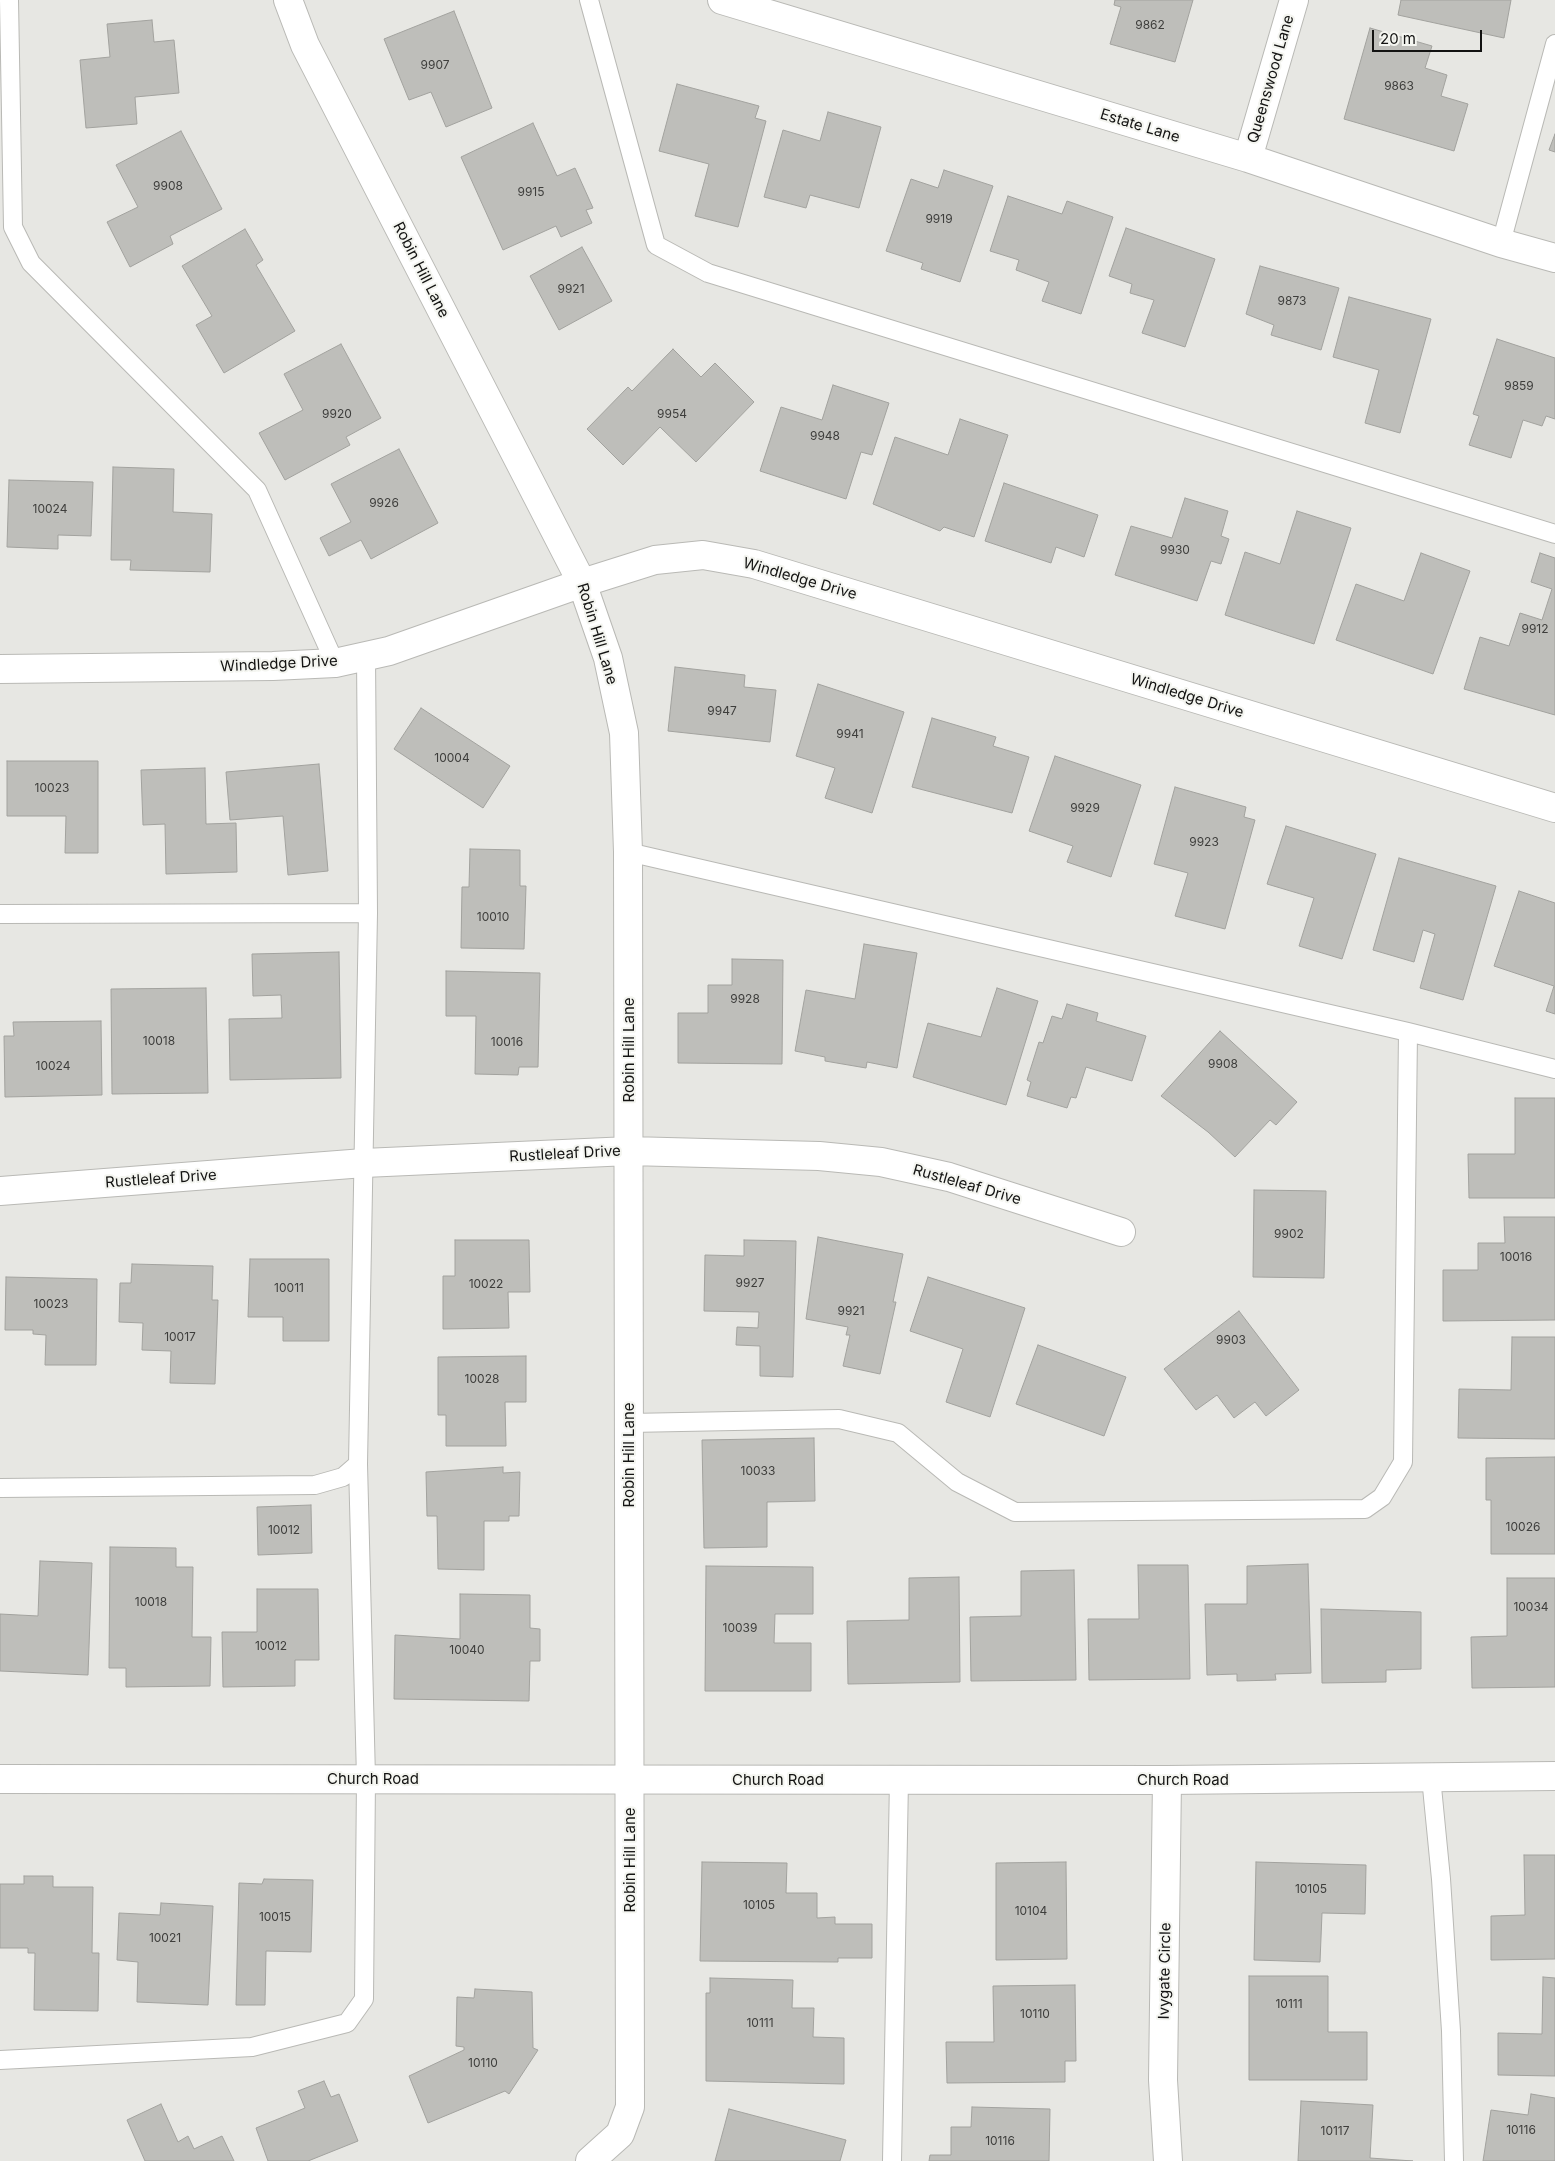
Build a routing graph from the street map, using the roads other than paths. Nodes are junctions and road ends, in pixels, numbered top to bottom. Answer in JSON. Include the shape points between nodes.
{"nodes":[{"id":1,"x":9,"y":0,"type":"edge"},
{"id":2,"x":288,"y":0,"type":"edge"},
{"id":3,"x":589,"y":0,"type":"edge"},
{"id":4,"x":722,"y":0,"type":"edge"},
{"id":5,"x":1294,"y":0,"type":"edge"},
{"id":6,"x":1555,"y":44,"type":"edge"},
{"id":7,"x":1248,"y":158,"type":"junction"},
{"id":8,"x":1501,"y":243,"type":"junction"},
{"id":9,"x":1555,"y":258,"type":"edge"},
{"id":10,"x":1555,"y":534,"type":"edge"},
{"id":11,"x":582,"y":583,"type":"junction"},
{"id":12,"x":366,"y":656,"type":"junction"},
{"id":13,"x":335,"y":663,"type":"junction"},
{"id":14,"x":0,"y":670,"type":"edge"},
{"id":15,"x":1555,"y":808,"type":"edge"},
{"id":16,"x":628,"y":852,"type":"junction"},
{"id":17,"x":368,"y":913,"type":"junction"},
{"id":18,"x":0,"y":914,"type":"edge"},
{"id":19,"x":1408,"y":1032,"type":"junction"},
{"id":20,"x":1555,"y":1069,"type":"edge"},
{"id":21,"x":629,"y":1151,"type":"junction"},
{"id":22,"x":364,"y":1163,"type":"junction"},
{"id":23,"x":0,"y":1191,"type":"edge"},
{"id":24,"x":1122,"y":1232,"type":"dead end"},
{"id":25,"x":629,"y":1423,"type":"junction"},
{"id":26,"x":358,"y":1464,"type":"junction"},
{"id":27,"x":0,"y":1488,"type":"edge"},
{"id":28,"x":1555,"y":1776,"type":"edge"},
{"id":29,"x":1431,"y":1777,"type":"junction"},
{"id":30,"x":366,"y":1778,"type":"junction"},
{"id":31,"x":0,"y":1780,"type":"edge"},
{"id":32,"x":629,"y":1780,"type":"junction"},
{"id":33,"x":900,"y":1780,"type":"junction"},
{"id":34,"x":1167,"y":1780,"type":"junction"},
{"id":35,"x":0,"y":2060,"type":"edge"},
{"id":36,"x":590,"y":2161,"type":"edge"},
{"id":37,"x":892,"y":2161,"type":"edge"},
{"id":38,"x":1168,"y":2161,"type":"edge"},
{"id":39,"x":1454,"y":2161,"type":"edge"}],
"edges":[{"from":1,"to":13,"type":"lane","via":[[13,227],[31,262],[257,490]]},
{"from":2,"to":11,"type":"street","name":"Robin Hill Lane","via":[[305,46]]},
{"from":3,"to":10,"type":"lane","via":[[656,245],[708,273]]},
{"from":4,"to":7,"type":"street","name":"Estate Lane"},
{"from":5,"to":7,"type":"street","name":"Queenswood Lane"},
{"from":6,"to":8,"type":"lane"},
{"from":7,"to":8,"type":"street","name":"Estate Lane"},
{"from":8,"to":9,"type":"street","name":"Estate Lane"},
{"from":11,"to":12,"type":"street","name":"Windledge Drive","via":[[389,651]]},
{"from":11,"to":15,"type":"street","name":"Windledge Drive","via":[[655,560],[703,555],[754,564]]},
{"from":11,"to":16,"type":"street","name":"Robin Hill Lane","via":[[608,658],[624,733]]},
{"from":12,"to":13,"type":"street","name":"Windledge Drive"},
{"from":12,"to":17,"type":"lane"},
{"from":13,"to":14,"type":"street","name":"Windledge Drive"},
{"from":16,"to":19,"type":"lane"},
{"from":16,"to":21,"type":"street","name":"Robin Hill Lane"},
{"from":17,"to":18,"type":"lane"},
{"from":17,"to":22,"type":"lane"},
{"from":19,"to":20,"type":"lane"},
{"from":19,"to":25,"type":"lane","via":[[1403,1462],[1382,1497],[1365,1509],[1014,1512],[957,1482],[898,1433],[839,1419]]},
{"from":21,"to":22,"type":"street","name":"Rustleleaf Drive"},
{"from":21,"to":24,"type":"street","name":"Rustleleaf Drive","via":[[819,1156],[881,1162],[949,1178]]},
{"from":21,"to":25,"type":"street","name":"Robin Hill Lane"},
{"from":22,"to":23,"type":"street","name":"Rustleleaf Drive"},
{"from":22,"to":26,"type":"lane"},
{"from":25,"to":32,"type":"street","name":"Robin Hill Lane"},
{"from":26,"to":27,"type":"lane","via":[[343,1477],[315,1485]]},
{"from":26,"to":30,"type":"lane"},
{"from":28,"to":29,"type":"street","name":"Church Road"},
{"from":29,"to":34,"type":"street","name":"Church Road"},
{"from":29,"to":39,"type":"lane","via":[[1451,2031]]},
{"from":30,"to":31,"type":"street","name":"Church Road"},
{"from":30,"to":32,"type":"street","name":"Church Road"},
{"from":30,"to":35,"type":"lane","via":[[364,1999],[347,2023],[252,2047]]},
{"from":32,"to":33,"type":"street","name":"Church Road"},
{"from":32,"to":36,"type":"street","name":"Robin Hill Lane","via":[[630,2108],[620,2134]]},
{"from":33,"to":34,"type":"street","name":"Church Road"},
{"from":33,"to":37,"type":"lane"},
{"from":34,"to":38,"type":"street","name":"Ivygate Circle","via":[[1163,2080]]}]}
